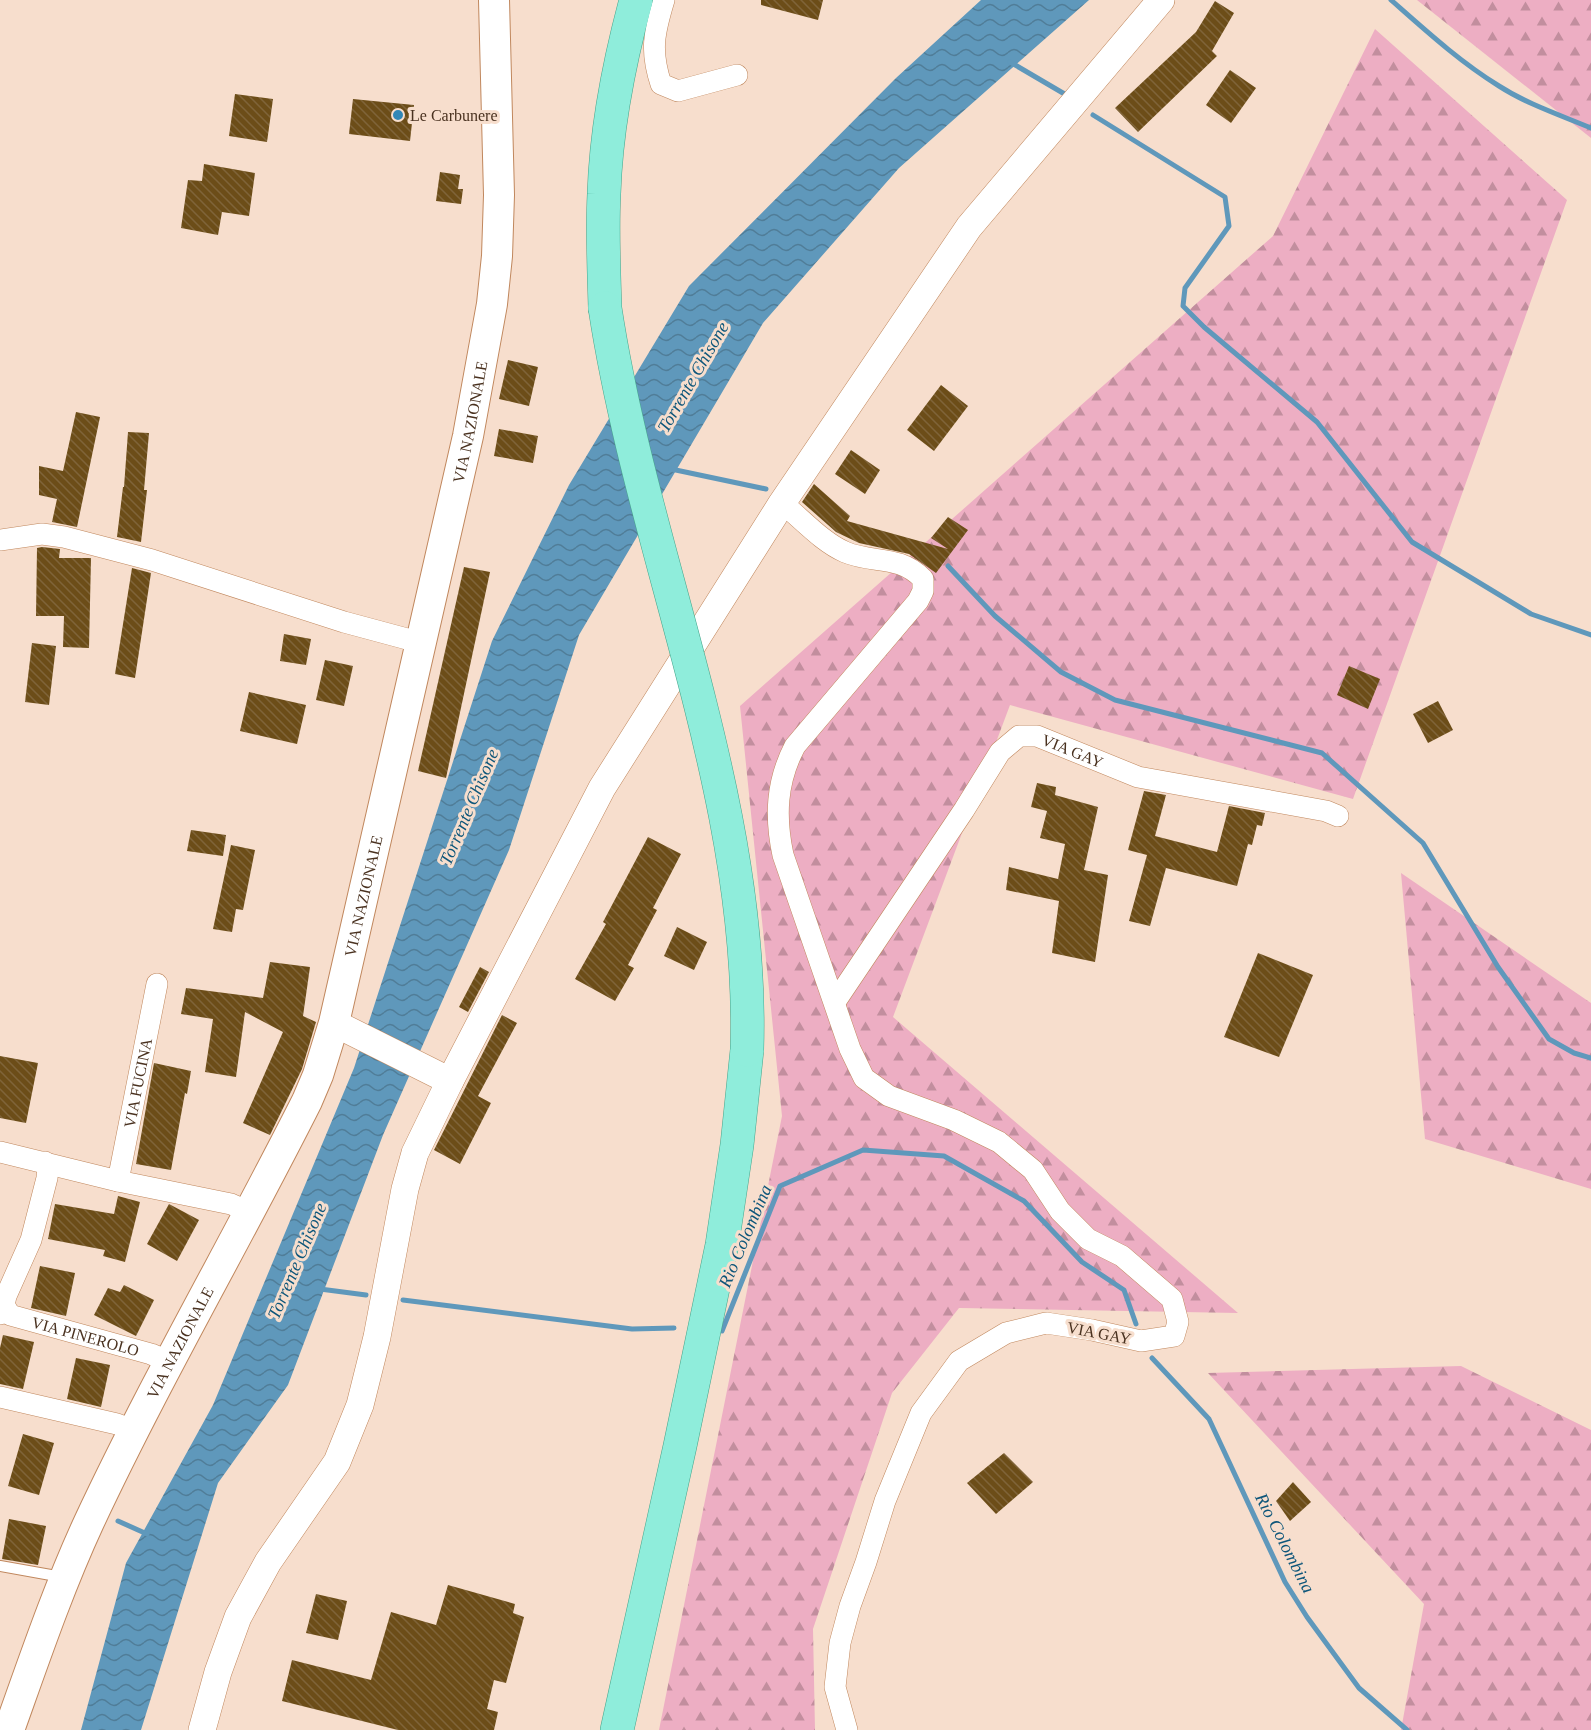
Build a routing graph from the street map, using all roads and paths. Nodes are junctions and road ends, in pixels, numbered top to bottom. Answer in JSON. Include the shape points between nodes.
{"nodes":[{"id":1,"x":494,"y":0,"type":"edge"},
{"id":2,"x":621,"y":0,"type":"edge"},
{"id":3,"x":636,"y":0,"type":"edge"},
{"id":4,"x":664,"y":0,"type":"edge"},
{"id":5,"x":1161,"y":0,"type":"edge"},
{"id":6,"x":737,"y":75,"type":"dead end"},
{"id":7,"x":603,"y":248,"type":"junction"},
{"id":8,"x":782,"y":503,"type":"junction"},
{"id":9,"x":0,"y":540,"type":"edge"},
{"id":10,"x":422,"y":643,"type":"junction"},
{"id":11,"x":1338,"y":816,"type":"dead end"},
{"id":12,"x":157,"y":984,"type":"dead end"},
{"id":13,"x":835,"y":1002,"type":"junction"},
{"id":14,"x":334,"y":1023,"type":"junction"},
{"id":15,"x":450,"y":1081,"type":"junction"},
{"id":16,"x":0,"y":1152,"type":"edge"},
{"id":17,"x":45,"y":1162,"type":"junction"},
{"id":18,"x":118,"y":1181,"type":"junction"},
{"id":19,"x":249,"y":1212,"type":"junction"},
{"id":20,"x":2,"y":1310,"type":"edge"},
{"id":21,"x":170,"y":1362,"type":"junction"},
{"id":22,"x":0,"y":1397,"type":"edge"},
{"id":23,"x":134,"y":1430,"type":"junction"},
{"id":24,"x":0,"y":1566,"type":"edge"},
{"id":25,"x":65,"y":1578,"type":"junction"},
{"id":26,"x":9,"y":1730,"type":"edge"},
{"id":27,"x":202,"y":1730,"type":"edge"},
{"id":28,"x":617,"y":1730,"type":"edge"},
{"id":29,"x":847,"y":1730,"type":"edge"}],
"edges":[{"from":1,"to":10,"type":"main road","name":"VIA NAZIONALE","via":[[499,195],[492,304],[468,436]]},
{"from":2,"to":7,"type":"main road","via":[[600,97],[590,172],[592,210]]},
{"from":3,"to":7,"type":"main road","via":[[612,112]]},
{"from":4,"to":6,"type":"street","via":[[654,30],[654,62],[661,84],[678,92]]},
{"from":5,"to":8,"type":"street","via":[[969,227]]},
{"from":7,"to":28,"type":"main road","bridge":true,"via":[[605,308],[634,452],[723,797],[739,898],[748,1002],[737,1145],[722,1245]]},
{"from":8,"to":13,"type":"street","name":"VIA GAY","via":[[837,548],[849,554],[904,564],[923,579],[918,601],[795,746],[781,780],[777,803],[783,855]]},
{"from":8,"to":15,"type":"street","via":[[602,788]]},
{"from":9,"to":10,"type":"street","via":[[42,534],[64,537]]},
{"from":10,"to":14,"type":"main road","name":"VIA NAZIONALE"},
{"from":11,"to":13,"type":"street","name":"VIA GAY","via":[[1318,809],[1138,777],[1036,736],[1019,736],[1000,752]]},
{"from":12,"to":18,"type":"street","name":"VIA FUCINA"},
{"from":13,"to":29,"type":"street","name":"VIA GAY","via":[[864,1078],[890,1096],[999,1142],[1033,1170],[1060,1211],[1088,1239],[1122,1256],[1172,1299],[1178,1322],[1174,1336],[1141,1341],[1046,1323],[1006,1333],[959,1361],[921,1413],[885,1501],[850,1606],[840,1643],[835,1687]]},
{"from":14,"to":15,"type":"street"},
{"from":14,"to":19,"type":"main road","name":"VIA NAZIONALE","via":[[307,1101]]},
{"from":15,"to":27,"type":"street","via":[[415,1153],[360,1405],[337,1462],[268,1562],[238,1617]]},
{"from":16,"to":17,"type":"street"},
{"from":17,"to":18,"type":"street"},
{"from":17,"to":20,"type":"street","name":"VIA PINEROLO","via":[[47,1178],[32,1240]]},
{"from":18,"to":19,"type":"street","via":[[231,1204]]},
{"from":19,"to":21,"type":"main road","name":"VIA NAZIONALE"},
{"from":20,"to":21,"type":"street","name":"VIA PINEROLO"},
{"from":21,"to":23,"type":"main road","name":"VIA NAZIONALE"},
{"from":22,"to":23,"type":"street"},
{"from":23,"to":25,"type":"main road","name":"VIA NAZIONALE"},
{"from":24,"to":25,"type":"lane"},
{"from":25,"to":26,"type":"main road","name":"VIA NAZIONALE"}]}
